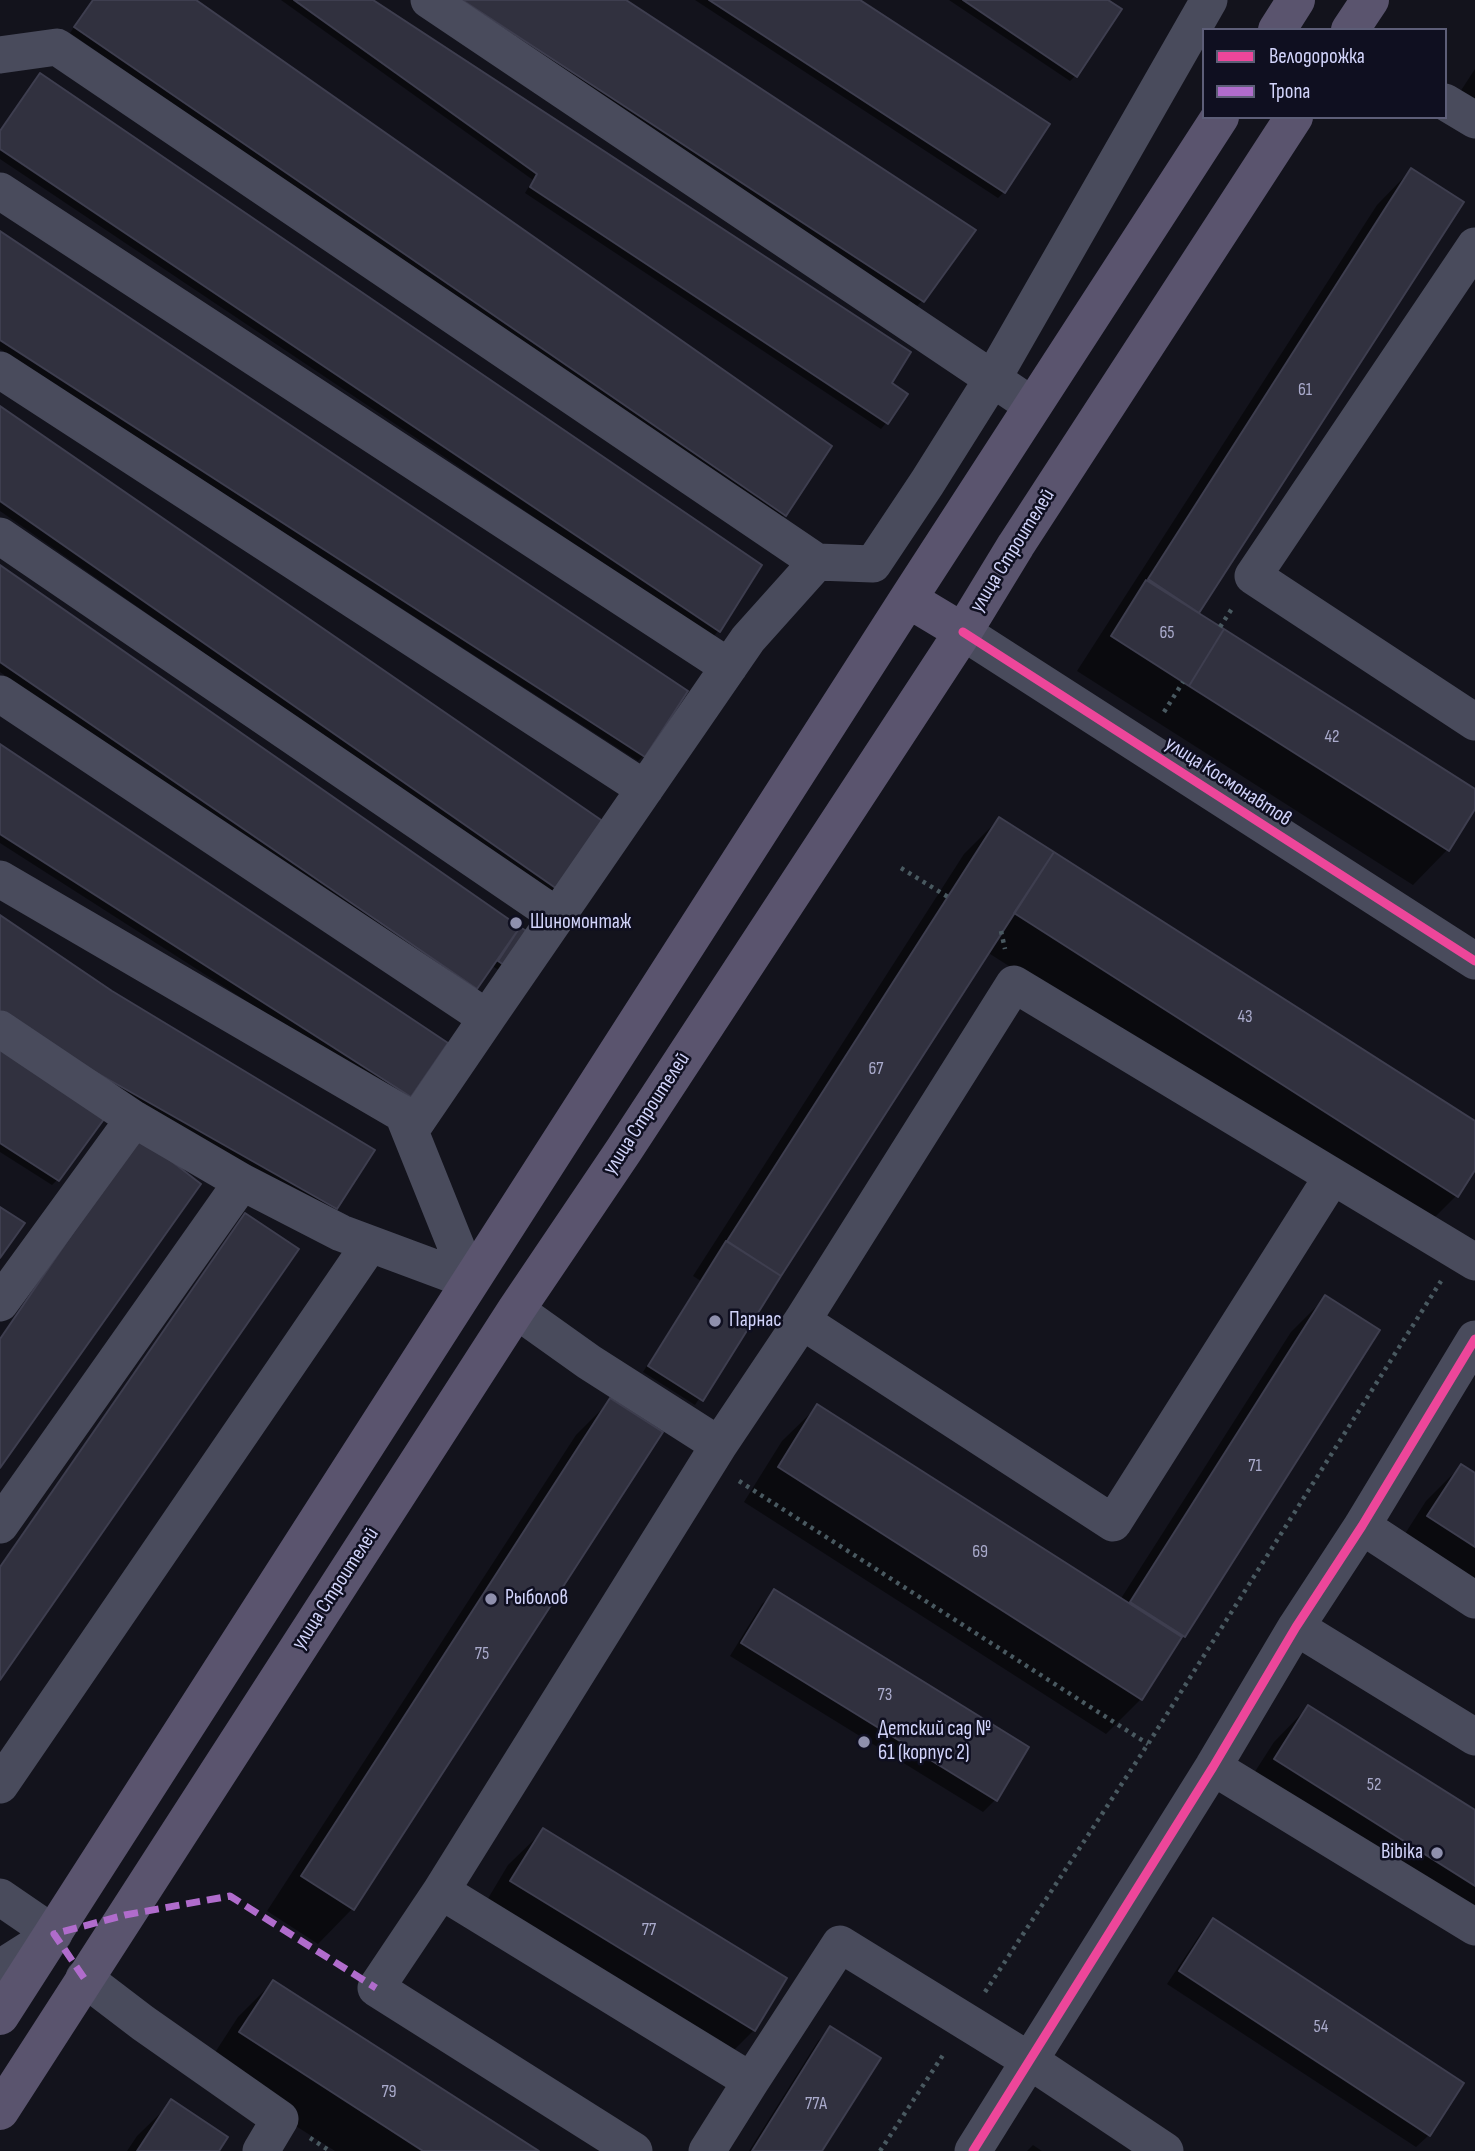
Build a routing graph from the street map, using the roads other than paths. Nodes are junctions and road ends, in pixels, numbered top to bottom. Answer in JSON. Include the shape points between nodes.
{"nodes":[{"id":1,"x":429,"y":0,"type":"edge"},
{"id":2,"x":1296,"y":0,"type":"edge"},
{"id":3,"x":1370,"y":0,"type":"edge"},
{"id":4,"x":1196,"y":5,"type":"edge"},
{"id":5,"x":1278,"y":28,"type":"edge"},
{"id":6,"x":1351,"y":28,"type":"edge"},
{"id":7,"x":0,"y":55,"type":"edge"},
{"id":8,"x":1447,"y":103,"type":"edge"},
{"id":9,"x":1219,"y":119,"type":"edge"},
{"id":10,"x":1293,"y":119,"type":"edge"},
{"id":11,"x":1475,"y":120,"type":"edge"},
{"id":12,"x":0,"y":191,"type":"edge"},
{"id":13,"x":1475,"y":246,"type":"edge"},
{"id":14,"x":0,"y":370,"type":"edge"},
{"id":15,"x":993,"y":378,"type":"junction"},
{"id":16,"x":1033,"y":407,"type":"junction"},
{"id":17,"x":0,"y":536,"type":"edge"},
{"id":18,"x":817,"y":562,"type":"junction"},
{"id":19,"x":908,"y":599,"type":"junction"},
{"id":20,"x":963,"y":632,"type":"junction"},
{"id":21,"x":729,"y":667,"type":"junction"},
{"id":22,"x":0,"y":694,"type":"edge"},
{"id":23,"x":1475,"y":722,"type":"edge"},
{"id":24,"x":645,"y":789,"type":"junction"},
{"id":25,"x":0,"y":879,"type":"edge"},
{"id":26,"x":557,"y":916,"type":"junction"},
{"id":27,"x":1473,"y":954,"type":"edge"},
{"id":28,"x":487,"y":1018,"type":"junction"},
{"id":29,"x":0,"y":1029,"type":"edge"},
{"id":30,"x":134,"y":1119,"type":"junction"},
{"id":31,"x":410,"y":1131,"type":"junction"},
{"id":32,"x":1332,"y":1177,"type":"junction"},
{"id":33,"x":242,"y":1182,"type":"junction"},
{"id":34,"x":370,"y":1244,"type":"junction"},
{"id":35,"x":1467,"y":1257,"type":"edge"},
{"id":36,"x":470,"y":1282,"type":"junction"},
{"id":37,"x":0,"y":1303,"type":"edge"},
{"id":38,"x":516,"y":1310,"type":"junction"},
{"id":39,"x":802,"y":1321,"type":"junction"},
{"id":40,"x":1475,"y":1339,"type":"edge"},
{"id":41,"x":714,"y":1454,"type":"junction"},
{"id":42,"x":0,"y":1525,"type":"edge"},
{"id":43,"x":1362,"y":1526,"type":"junction"},
{"id":44,"x":1475,"y":1600,"type":"edge"},
{"id":45,"x":1296,"y":1627,"type":"junction"},
{"id":46,"x":1475,"y":1737,"type":"edge"},
{"id":47,"x":1213,"y":1768,"type":"junction"},
{"id":48,"x":0,"y":1785,"type":"edge"},
{"id":49,"x":441,"y":1891,"type":"junction"},
{"id":50,"x":0,"y":1898,"type":"edge"},
{"id":51,"x":1475,"y":1927,"type":"edge"},
{"id":52,"x":54,"y":1934,"type":"junction"},
{"id":53,"x":0,"y":1968,"type":"edge"},
{"id":54,"x":84,"y":1978,"type":"junction"},
{"id":55,"x":0,"y":2016,"type":"edge"},
{"id":56,"x":1030,"y":2061,"type":"junction"},
{"id":57,"x":751,"y":2081,"type":"junction"},
{"id":58,"x":0,"y":2111,"type":"edge"},
{"id":59,"x":261,"y":2151,"type":"edge"},
{"id":60,"x":634,"y":2151,"type":"edge"},
{"id":61,"x":707,"y":2151,"type":"edge"},
{"id":62,"x":973,"y":2151,"type":"edge"},
{"id":63,"x":1165,"y":2151,"type":"edge"}],
"edges":[{"from":1,"to":15,"type":"street"},
{"from":2,"to":5,"type":"main road"},
{"from":3,"to":6,"type":"main road"},
{"from":4,"to":15,"type":"street"},
{"from":7,"to":18,"type":"street","via":[[57,47]]},
{"from":8,"to":11,"type":"street"},
{"from":9,"to":16,"type":"main road"},
{"from":10,"to":20,"type":"main road","name":"улица Строителей"},
{"from":12,"to":21,"type":"street"},
{"from":13,"to":23,"type":"street","via":[[1253,576]]},
{"from":14,"to":24,"type":"street"},
{"from":15,"to":16,"type":"street"},
{"from":15,"to":18,"type":"street","via":[[873,564]]},
{"from":16,"to":19,"type":"main road"},
{"from":17,"to":26,"type":"street"},
{"from":18,"to":21,"type":"street"},
{"from":19,"to":20,"type":"main road"},
{"from":19,"to":36,"type":"main road"},
{"from":20,"to":27,"type":"street","name":"улица Космонавтов"},
{"from":20,"to":38,"type":"main road","name":"улица Строителей"},
{"from":21,"to":24,"type":"street"},
{"from":22,"to":28,"type":"street"},
{"from":24,"to":26,"type":"street"},
{"from":25,"to":31,"type":"street","via":[[403,1114]]},
{"from":26,"to":28,"type":"street"},
{"from":28,"to":31,"type":"street"},
{"from":29,"to":30,"type":"street"},
{"from":30,"to":33,"type":"street"},
{"from":30,"to":37,"type":"street"},
{"from":31,"to":36,"type":"street"},
{"from":32,"to":35,"type":"street"},
{"from":32,"to":39,"type":"street","via":[[1014,984]]},
{"from":32,"to":39,"type":"street","via":[[1113,1523]]},
{"from":33,"to":34,"type":"street"},
{"from":33,"to":42,"type":"street"},
{"from":34,"to":36,"type":"street"},
{"from":34,"to":48,"type":"street"},
{"from":36,"to":38,"type":"main road"},
{"from":36,"to":52,"type":"main road"},
{"from":38,"to":41,"type":"street"},
{"from":38,"to":54,"type":"main road","name":"улица Строителей"},
{"from":39,"to":41,"type":"street"},
{"from":40,"to":43,"type":"street"},
{"from":41,"to":49,"type":"street"},
{"from":43,"to":44,"type":"street"},
{"from":43,"to":45,"type":"street"},
{"from":45,"to":46,"type":"street"},
{"from":45,"to":47,"type":"street"},
{"from":47,"to":51,"type":"street"},
{"from":47,"to":56,"type":"street"},
{"from":49,"to":57,"type":"street"},
{"from":49,"to":60,"type":"street","via":[[376,1988]]},
{"from":50,"to":52,"type":"street"},
{"from":52,"to":53,"type":"street"},
{"from":52,"to":55,"type":"main road"},
{"from":54,"to":58,"type":"main road","name":"улица Строителей"},
{"from":54,"to":59,"type":"street","via":[[280,2119]]},
{"from":56,"to":57,"type":"street","via":[[840,1944]]},
{"from":56,"to":62,"type":"street"},
{"from":56,"to":63,"type":"street"},
{"from":57,"to":61,"type":"street"}]}
